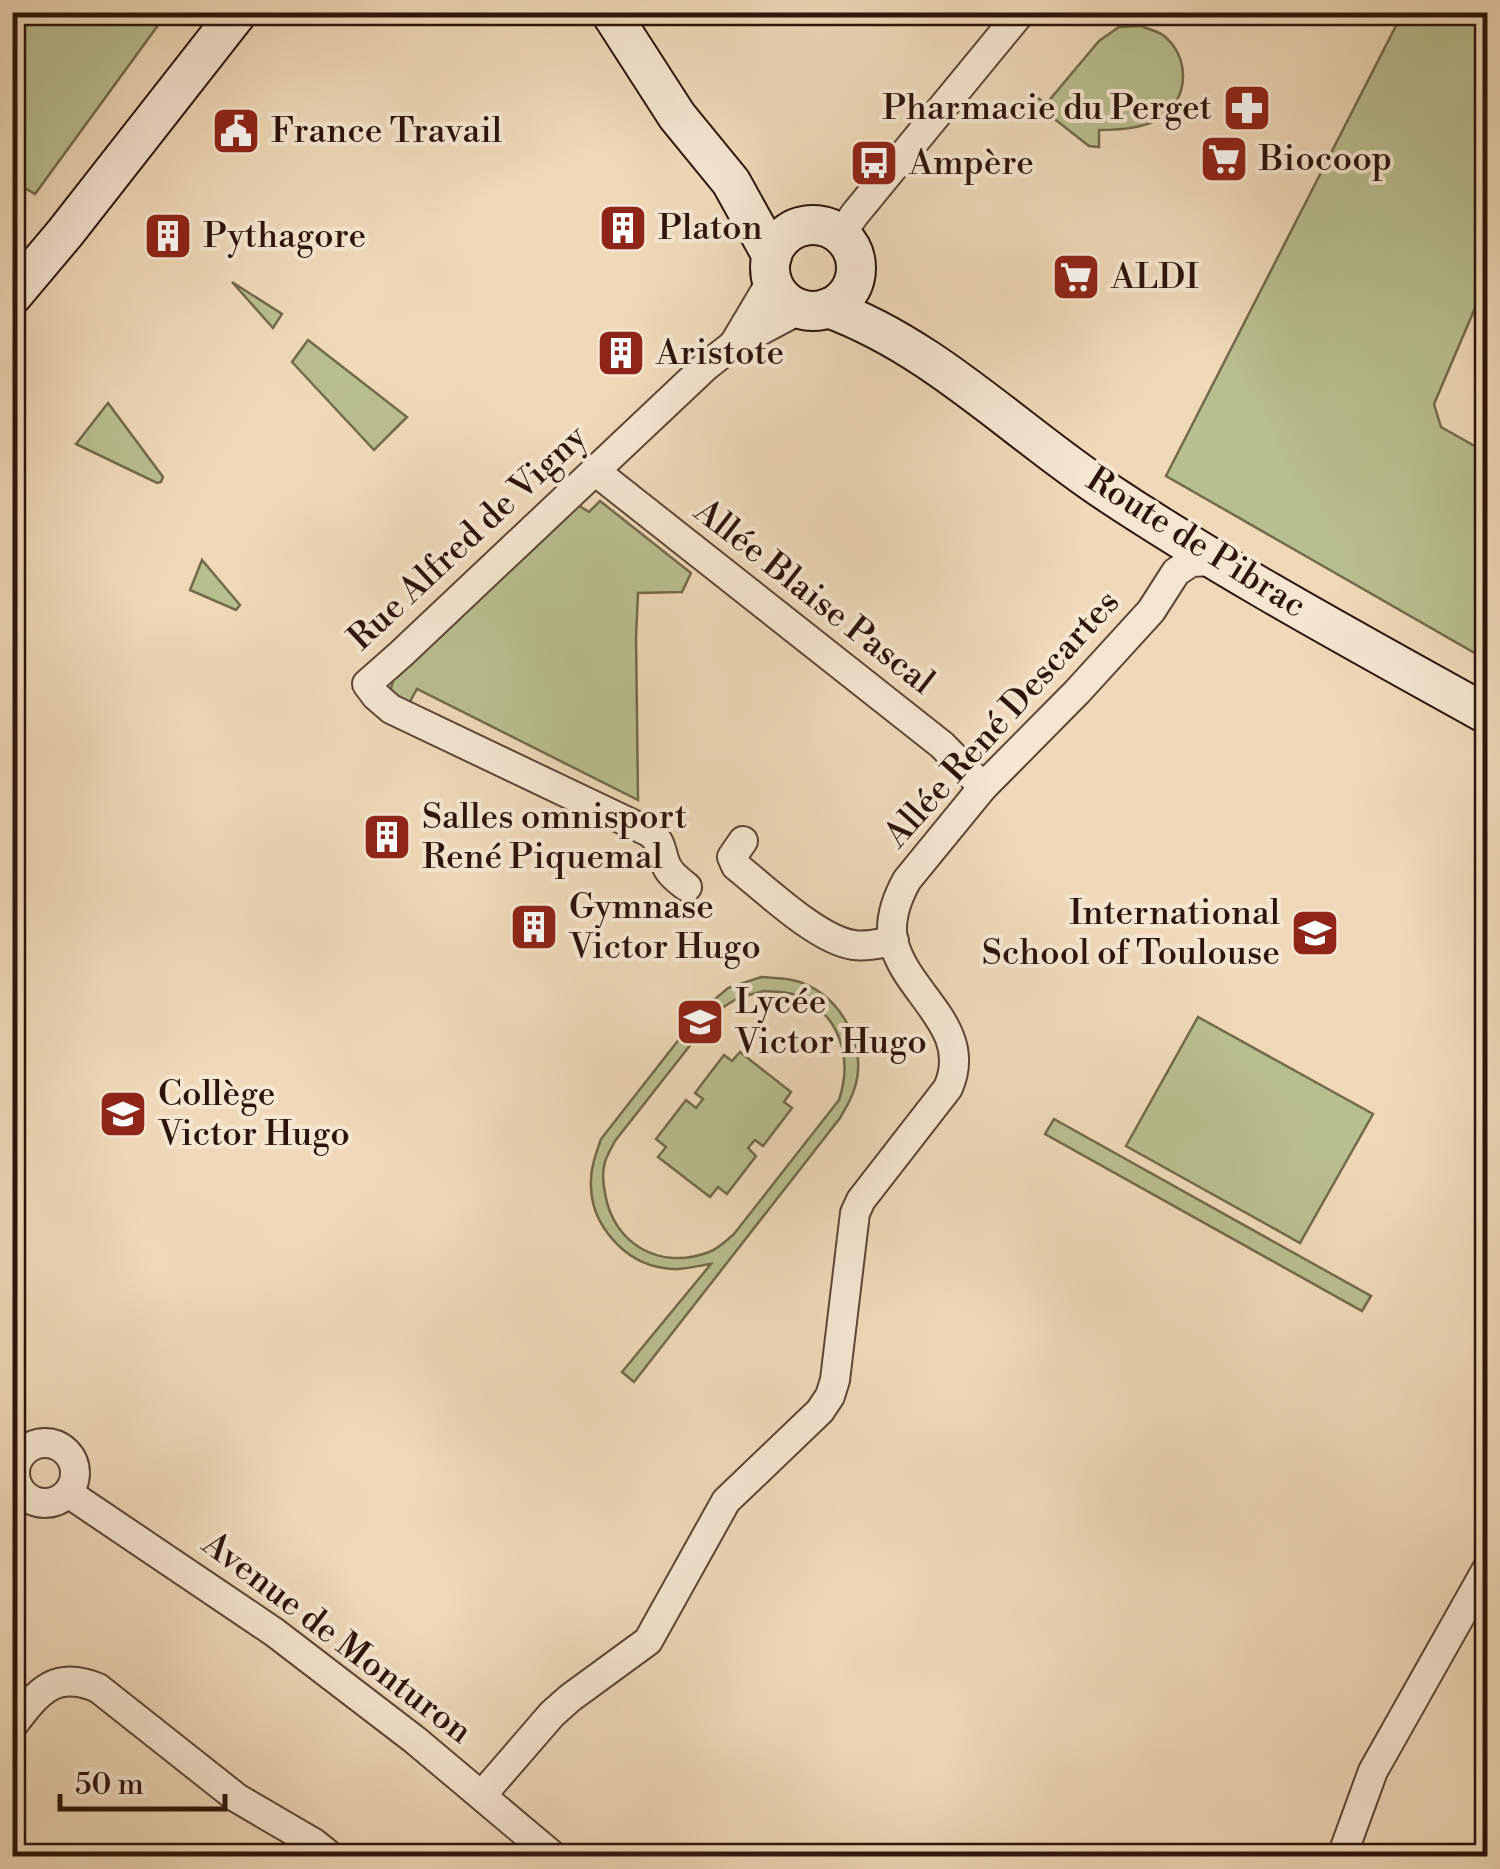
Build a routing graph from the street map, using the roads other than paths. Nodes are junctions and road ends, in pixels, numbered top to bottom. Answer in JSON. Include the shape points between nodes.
{"nodes":[{"id":1,"x":238,"y":12,"type":"edge"},
{"id":2,"x":610,"y":12,"type":"edge"},
{"id":3,"x":1021,"y":12,"type":"edge"},
{"id":4,"x":730,"y":182,"type":"junction"},
{"id":5,"x":823,"y":230,"type":"junction"},
{"id":6,"x":772,"y":268,"type":"junction"},
{"id":7,"x":855,"y":278,"type":"junction"},
{"id":8,"x":12,"y":296,"type":"edge"},
{"id":9,"x":815,"y":309,"type":"junction"},
{"id":10,"x":733,"y":346,"type":"junction"},
{"id":11,"x":916,"y":352,"type":"junction"},
{"id":12,"x":595,"y":472,"type":"junction"},
{"id":13,"x":1215,"y":561,"type":"junction"},
{"id":14,"x":1488,"y":715,"type":"edge"},
{"id":15,"x":983,"y":786,"type":"junction"},
{"id":16,"x":742,"y":840,"type":"dead end"},
{"id":17,"x":687,"y":887,"type":"dead end"},
{"id":18,"x":894,"y":941,"type":"junction"},
{"id":19,"x":16,"y":1451,"type":"edge"},
{"id":20,"x":69,"y":1492,"type":"junction"},
{"id":21,"x":20,"y":1507,"type":"edge"},
{"id":22,"x":1488,"y":1567,"type":"edge"},
{"id":23,"x":12,"y":1726,"type":"edge"},
{"id":24,"x":482,"y":1795,"type":"junction"},
{"id":25,"x":330,"y":1856,"type":"edge"},
{"id":26,"x":553,"y":1856,"type":"edge"},
{"id":27,"x":1342,"y":1856,"type":"edge"}],
"edges":[{"from":1,"to":8,"type":"main road"},
{"from":2,"to":4,"type":"main road","via":[[677,116]]},
{"from":3,"to":5,"type":"street"},
{"from":4,"to":5,"type":"main road"},
{"from":4,"to":6,"type":"main road"},
{"from":5,"to":6,"type":"main road","via":[[795,229],[784,236]]},
{"from":5,"to":7,"type":"main road","via":[[852,250]]},
{"from":6,"to":9,"type":"main road","via":[[783,298]]},
{"from":6,"to":10,"type":"street","name":"Rue Alfred de Vigny"},
{"from":7,"to":9,"type":"main road","via":[[848,293]]},
{"from":7,"to":11,"type":"main road","name":"Route de Pibrac"},
{"from":9,"to":10,"type":"street","name":"Rue Alfred de Vigny"},
{"from":9,"to":11,"type":"main road","name":"Route de Pibrac","via":[[860,320]]},
{"from":10,"to":12,"type":"street","name":"Rue Alfred de Vigny"},
{"from":11,"to":13,"type":"main road","name":"Route de Pibrac","via":[[1102,489]]},
{"from":12,"to":15,"type":"street","name":"Allée Blaise Pascal","via":[[942,745]]},
{"from":12,"to":17,"type":"street","name":"Rue Alfred de Vigny","via":[[366,684],[391,710],[650,832],[669,871]]},
{"from":13,"to":14,"type":"main road","name":"Route de Pibrac"},
{"from":13,"to":15,"type":"street","name":"Allée René Descartes","via":[[1191,562],[1176,572],[1150,611]]},
{"from":15,"to":18,"type":"street","name":"Allée René Descartes","via":[[907,880],[894,912]]},
{"from":16,"to":18,"type":"street","via":[[732,854],[736,866],[820,932],[859,946]]},
{"from":18,"to":24,"type":"street","via":[[950,1036],[955,1068],[948,1088],[855,1213],[830,1396],[726,1501],[648,1642],[552,1714]]},
{"from":19,"to":20,"type":"street","via":[[39,1443],[58,1446],[74,1464]]},
{"from":19,"to":21,"type":"street"},
{"from":20,"to":21,"type":"street","via":[[47,1504]]},
{"from":20,"to":24,"type":"street","name":"Avenue de Monturon","via":[[274,1632]]},
{"from":22,"to":27,"type":"street","via":[[1373,1771]]},
{"from":23,"to":25,"type":"street","via":[[49,1686],[89,1684],[237,1798]]},
{"from":24,"to":26,"type":"street","name":"Avenue de Monturon"}]}
